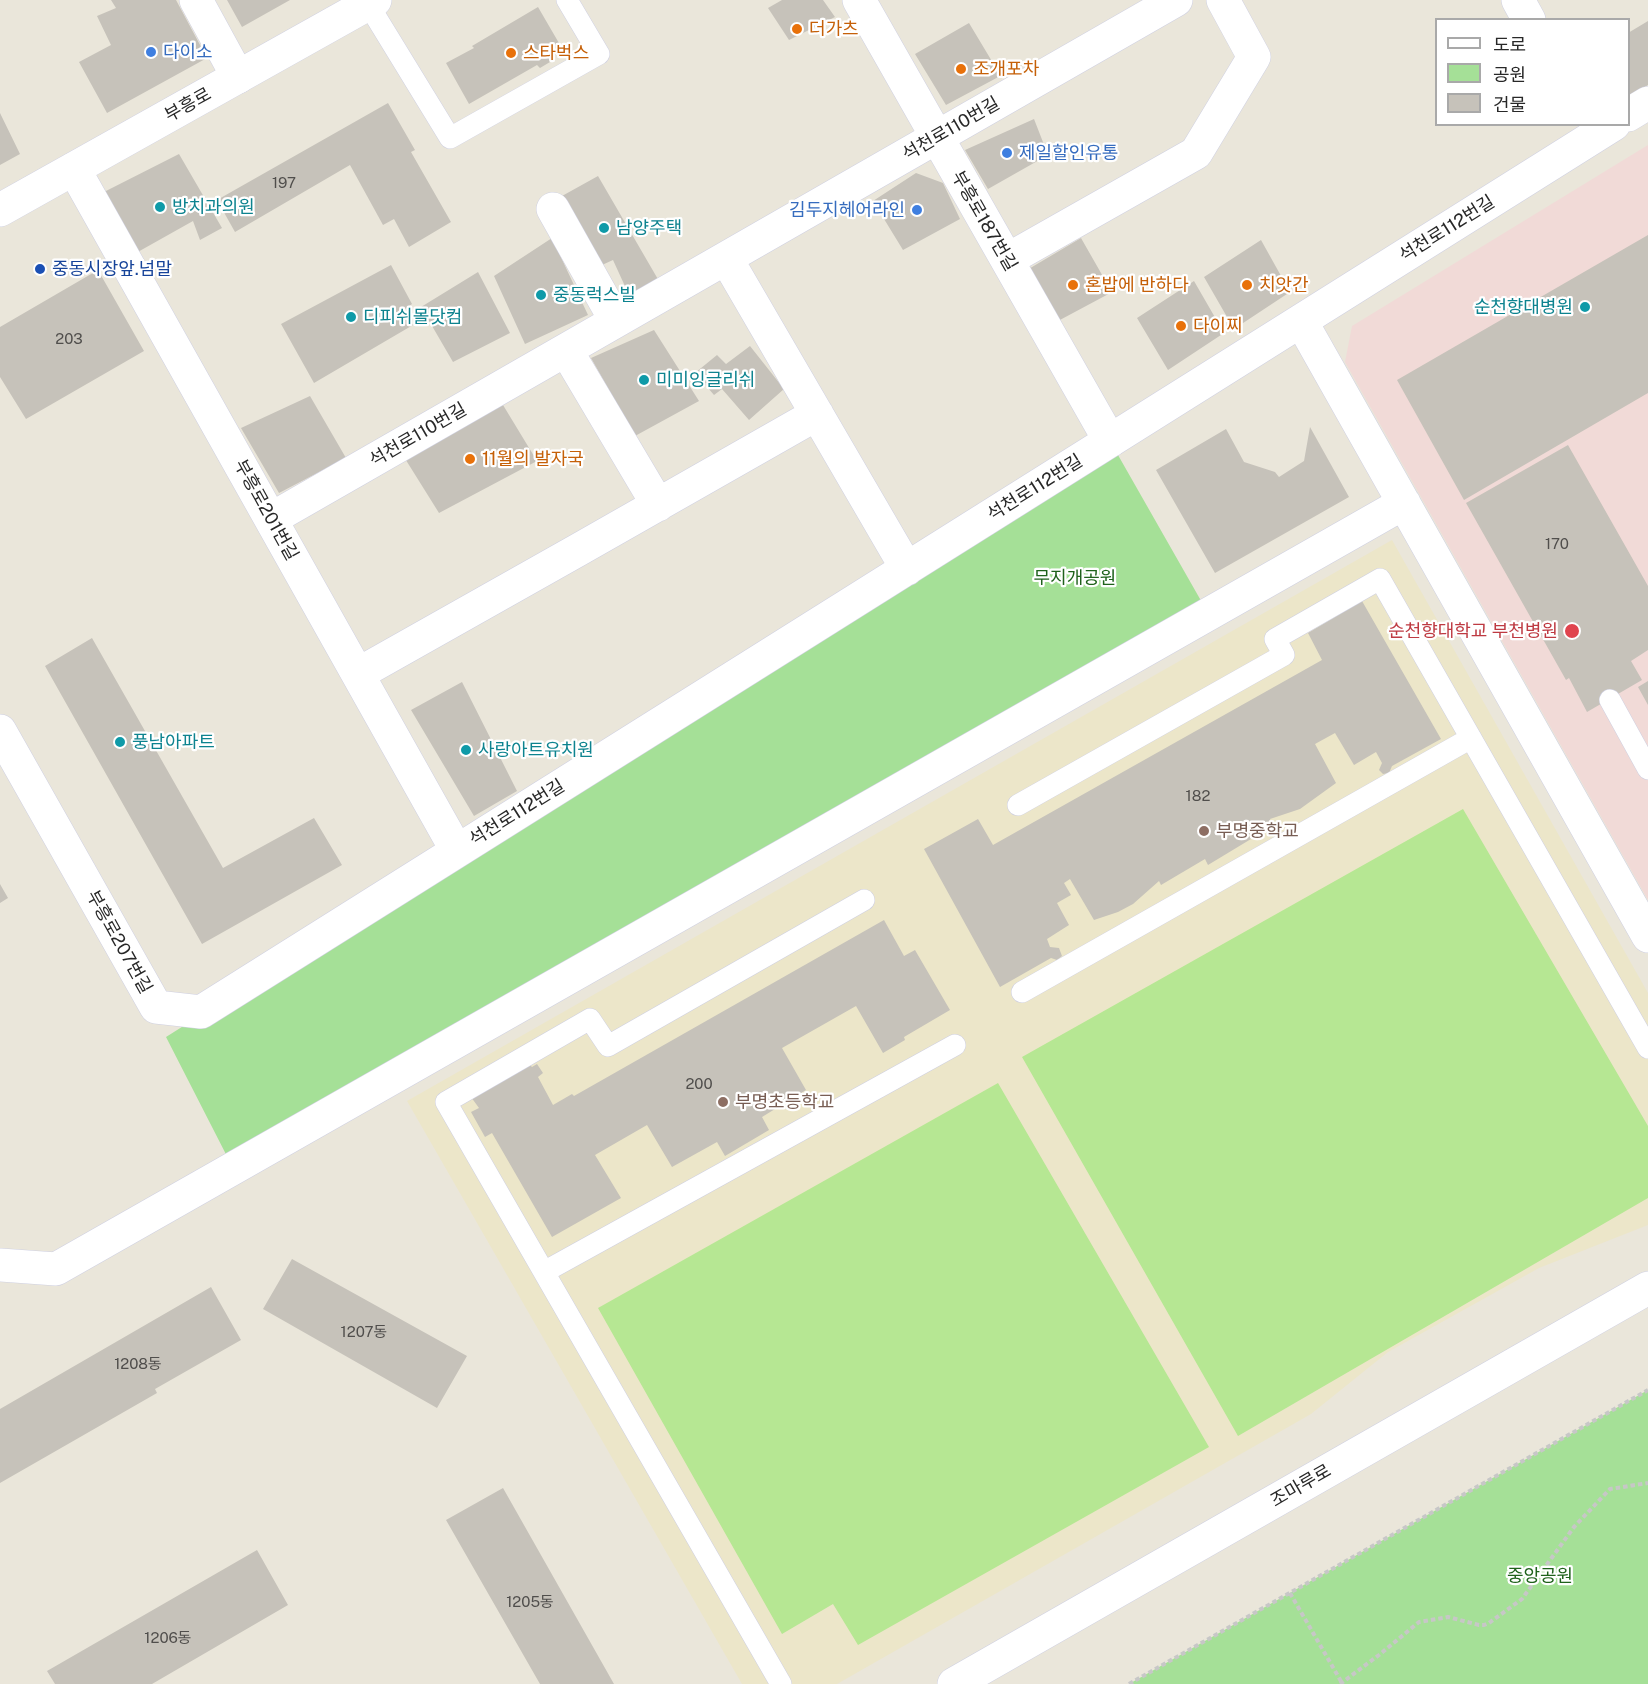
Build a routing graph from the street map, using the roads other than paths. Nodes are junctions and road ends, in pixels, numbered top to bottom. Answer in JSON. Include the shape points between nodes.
{"nodes":[{"id":1,"x":196,"y":0,"type":"edge"},
{"id":2,"x":567,"y":0,"type":"edge"},
{"id":3,"x":859,"y":0,"type":"edge"},
{"id":4,"x":1176,"y":0,"type":"edge"},
{"id":5,"x":1223,"y":0,"type":"edge"},
{"id":6,"x":1518,"y":0,"type":"edge"},
{"id":7,"x":372,"y":2,"type":"edge"},
{"id":8,"x":1528,"y":18,"type":"edge"},
{"id":9,"x":238,"y":77,"type":"junction"},
{"id":10,"x":1648,"y":103,"type":"edge"},
{"id":11,"x":1630,"y":114,"type":"edge"},
{"id":12,"x":1599,"y":128,"type":"edge"},
{"id":13,"x":936,"y":137,"type":"junction"},
{"id":14,"x":74,"y":169,"type":"junction"},
{"id":15,"x":553,"y":209,"type":"dead end"},
{"id":16,"x":0,"y":210,"type":"edge"},
{"id":17,"x":726,"y":258,"type":"junction"},
{"id":18,"x":1006,"y":260,"type":"junction"},
{"id":19,"x":616,"y":321,"type":"junction"},
{"id":20,"x":1301,"y":321,"type":"junction"},
{"id":21,"x":566,"y":350,"type":"junction"},
{"id":22,"x":817,"y":414,"type":"junction"},
{"id":23,"x":1110,"y":441,"type":"junction"},
{"id":24,"x":1404,"y":503,"type":"junction"},
{"id":25,"x":658,"y":505,"type":"junction"},
{"id":26,"x":271,"y":519,"type":"junction"},
{"id":27,"x":907,"y":569,"type":"junction"},
{"id":28,"x":357,"y":674,"type":"junction"},
{"id":29,"x":1610,"y":700,"type":"dead end"},
{"id":30,"x":0,"y":731,"type":"edge"},
{"id":31,"x":1471,"y":738,"type":"junction"},
{"id":32,"x":1648,"y":769,"type":"edge"},
{"id":33,"x":1018,"y":805,"type":"dead end"},
{"id":34,"x":457,"y":851,"type":"junction"},
{"id":35,"x":864,"y":900,"type":"dead end"},
{"id":36,"x":1648,"y":936,"type":"edge"},
{"id":37,"x":1022,"y":992,"type":"dead end"},
{"id":38,"x":955,"y":1045,"type":"dead end"},
{"id":39,"x":1648,"y":1048,"type":"edge"},
{"id":40,"x":0,"y":1265,"type":"edge"},
{"id":41,"x":544,"y":1272,"type":"junction"},
{"id":42,"x":1648,"y":1288,"type":"edge"},
{"id":43,"x":781,"y":1684,"type":"edge"},
{"id":44,"x":954,"y":1684,"type":"edge"}],
"edges":[{"from":1,"to":9,"type":"street"},
{"from":2,"to":7,"type":"lane","via":[[599,54],[450,138]]},
{"from":3,"to":13,"type":"street","name":"부흥로187번길"},
{"from":4,"to":13,"type":"street","name":"석천로110번길"},
{"from":5,"to":18,"type":"street","via":[[1254,57],[1196,153]]},
{"from":6,"to":8,"type":"street"},
{"from":7,"to":9,"type":"street","name":"부흥로"},
{"from":9,"to":14,"type":"street","name":"부흥로"},
{"from":10,"to":11,"type":"street"},
{"from":12,"to":20,"type":"street","name":"석천로112번길"},
{"from":13,"to":17,"type":"street","name":"석천로110번길"},
{"from":13,"to":18,"type":"street","name":"부흥로187번길"},
{"from":14,"to":16,"type":"street","name":"부흥로"},
{"from":14,"to":26,"type":"street","name":"부흥로201번길"},
{"from":15,"to":19,"type":"street"},
{"from":17,"to":19,"type":"street","name":"석천로110번길"},
{"from":17,"to":22,"type":"street"},
{"from":18,"to":23,"type":"street","name":"부흥로187번길"},
{"from":19,"to":21,"type":"street","name":"석천로110번길"},
{"from":20,"to":23,"type":"street","name":"석천로112번길"},
{"from":20,"to":24,"type":"street"},
{"from":21,"to":25,"type":"street"},
{"from":21,"to":26,"type":"street","name":"석천로110번길"},
{"from":22,"to":25,"type":"street"},
{"from":22,"to":27,"type":"street"},
{"from":23,"to":27,"type":"street","name":"석천로112번길"},
{"from":24,"to":36,"type":"street"},
{"from":24,"to":40,"type":"street","via":[[56,1269]]},
{"from":25,"to":28,"type":"street"},
{"from":26,"to":28,"type":"street","name":"부흥로201번길"},
{"from":27,"to":34,"type":"street","name":"석천로112번길"},
{"from":28,"to":34,"type":"street","name":"부흥로201번길"},
{"from":29,"to":32,"type":"lane"},
{"from":30,"to":34,"type":"street","name":"부흥로207번길","via":[[156,1007],[201,1012]]},
{"from":31,"to":33,"type":"lane","via":[[1380,579],[1275,639],[1284,655]]},
{"from":31,"to":37,"type":"lane"},
{"from":31,"to":39,"type":"lane"},
{"from":35,"to":41,"type":"lane","via":[[608,1046],[590,1019],[446,1102]]},
{"from":38,"to":41,"type":"lane"},
{"from":41,"to":43,"type":"lane"},
{"from":42,"to":44,"type":"street","name":"조마루로"}]}
